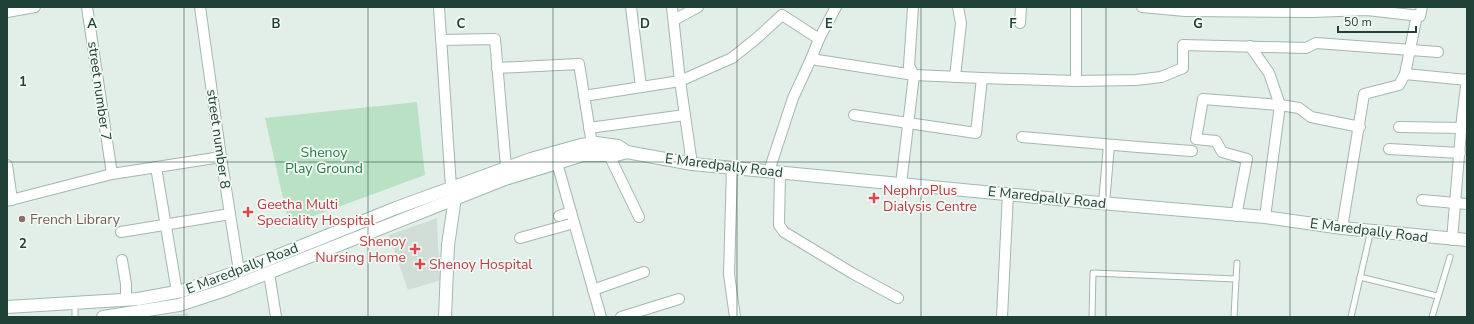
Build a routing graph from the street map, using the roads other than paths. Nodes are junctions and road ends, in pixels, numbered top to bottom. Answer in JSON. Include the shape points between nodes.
{"nodes":[{"id":1,"x":35,"y":7,"type":"edge"},
{"id":2,"x":87,"y":7,"type":"edge"},
{"id":3,"x":200,"y":7,"type":"edge"},
{"id":4,"x":439,"y":7,"type":"edge"},
{"id":5,"x":631,"y":7,"type":"edge"},
{"id":6,"x":672,"y":7,"type":"edge"},
{"id":7,"x":698,"y":7,"type":"edge"},
{"id":8,"x":836,"y":7,"type":"edge"},
{"id":9,"x":913,"y":7,"type":"edge"},
{"id":10,"x":958,"y":7,"type":"edge"},
{"id":11,"x":1022,"y":7,"type":"edge"},
{"id":12,"x":1076,"y":7,"type":"edge"},
{"id":13,"x":1142,"y":7,"type":"edge"},
{"id":14,"x":1280,"y":9,"type":"edge"},
{"id":15,"x":1313,"y":9,"type":"edge"},
{"id":16,"x":784,"y":11,"type":"edge"},
{"id":17,"x":1419,"y":11,"type":"edge"},
{"id":18,"x":7,"y":12,"type":"edge"},
{"id":19,"x":674,"y":20,"type":"junction"},
{"id":20,"x":1020,"y":23,"type":"dead end"},
{"id":21,"x":819,"y":39,"type":"junction"},
{"id":22,"x":441,"y":40,"type":"junction"},
{"id":23,"x":1250,"y":46,"type":"junction"},
{"id":24,"x":1410,"y":50,"type":"junction"},
{"id":25,"x":1438,"y":52,"type":"dead end"},
{"id":26,"x":811,"y":60,"type":"junction"},
{"id":27,"x":497,"y":68,"type":"junction"},
{"id":28,"x":1405,"y":74,"type":"junction"},
{"id":29,"x":914,"y":75,"type":"junction"},
{"id":30,"x":955,"y":77,"type":"junction"},
{"id":31,"x":982,"y":78,"type":"junction"},
{"id":32,"x":1467,"y":80,"type":"edge"},
{"id":33,"x":680,"y":81,"type":"junction"},
{"id":34,"x":1076,"y":81,"type":"junction"},
{"id":35,"x":641,"y":87,"type":"junction"},
{"id":36,"x":584,"y":96,"type":"junction"},
{"id":37,"x":1466,"y":103,"type":"edge"},
{"id":38,"x":1280,"y":105,"type":"junction"},
{"id":39,"x":685,"y":115,"type":"junction"},
{"id":40,"x":854,"y":115,"type":"dead end"},
{"id":41,"x":909,"y":123,"type":"junction"},
{"id":42,"x":1360,"y":127,"type":"junction"},
{"id":43,"x":1399,"y":127,"type":"dead end"},
{"id":44,"x":589,"y":128,"type":"junction"},
{"id":45,"x":1461,"y":128,"type":"junction"},
{"id":46,"x":1022,"y":137,"type":"dead end"},
{"id":47,"x":592,"y":144,"type":"junction"},
{"id":48,"x":1109,"y":145,"type":"junction"},
{"id":49,"x":1388,"y":149,"type":"dead end"},
{"id":50,"x":1192,"y":150,"type":"dead end"},
{"id":51,"x":627,"y":152,"type":"junction"},
{"id":52,"x":1460,"y":153,"type":"junction"},
{"id":53,"x":609,"y":155,"type":"junction"},
{"id":54,"x":221,"y":157,"type":"junction"},
{"id":55,"x":557,"y":163,"type":"junction"},
{"id":56,"x":692,"y":164,"type":"junction"},
{"id":57,"x":7,"y":165,"type":"edge"},
{"id":58,"x":156,"y":167,"type":"junction"},
{"id":59,"x":506,"y":168,"type":"junction"},
{"id":60,"x":732,"y":168,"type":"junction"},
{"id":61,"x":775,"y":172,"type":"junction"},
{"id":62,"x":112,"y":174,"type":"junction"},
{"id":63,"x":1462,"y":177,"type":"edge"},
{"id":64,"x":901,"y":184,"type":"junction"},
{"id":65,"x":453,"y":193,"type":"junction"},
{"id":66,"x":1008,"y":193,"type":"junction"},
{"id":67,"x":1422,"y":200,"type":"dead end"},
{"id":68,"x":10,"y":201,"type":"edge"},
{"id":69,"x":1104,"y":203,"type":"junction"},
{"id":70,"x":1455,"y":203,"type":"junction"},
{"id":71,"x":1467,"y":204,"type":"edge"},
{"id":72,"x":230,"y":214,"type":"junction"},
{"id":73,"x":1236,"y":216,"type":"junction"},
{"id":74,"x":639,"y":217,"type":"dead end"},
{"id":75,"x":1265,"y":217,"type":"junction"},
{"id":76,"x":567,"y":218,"type":"junction"},
{"id":77,"x":166,"y":225,"type":"junction"},
{"id":78,"x":1342,"y":228,"type":"junction"},
{"id":79,"x":1372,"y":230,"type":"junction"},
{"id":80,"x":121,"y":232,"type":"dead end"},
{"id":81,"x":344,"y":236,"type":"junction"},
{"id":82,"x":520,"y":238,"type":"dead end"},
{"id":83,"x":1452,"y":240,"type":"junction"},
{"id":84,"x":1467,"y":240,"type":"edge"},
{"id":85,"x":1450,"y":258,"type":"dead end"},
{"id":86,"x":122,"y":260,"type":"dead end"},
{"id":87,"x":1237,"y":263,"type":"dead end"},
{"id":88,"x":239,"y":271,"type":"junction"},
{"id":89,"x":644,"y":272,"type":"dead end"},
{"id":90,"x":269,"y":273,"type":"junction"},
{"id":91,"x":1360,"y":277,"type":"junction"},
{"id":92,"x":1236,"y":279,"type":"junction"},
{"id":93,"x":593,"y":290,"type":"junction"},
{"id":94,"x":177,"y":292,"type":"junction"},
{"id":95,"x":1438,"y":296,"type":"junction"},
{"id":96,"x":898,"y":298,"type":"dead end"},
{"id":97,"x":126,"y":299,"type":"junction"},
{"id":98,"x":679,"y":299,"type":"dead end"},
{"id":99,"x":75,"y":303,"type":"junction"},
{"id":100,"x":7,"y":307,"type":"edge"},
{"id":101,"x":75,"y":317,"type":"edge"},
{"id":102,"x":103,"y":317,"type":"edge"},
{"id":103,"x":276,"y":317,"type":"edge"},
{"id":104,"x":445,"y":317,"type":"edge"},
{"id":105,"x":601,"y":317,"type":"edge"},
{"id":106,"x":621,"y":317,"type":"edge"},
{"id":107,"x":735,"y":317,"type":"edge"},
{"id":108,"x":1002,"y":317,"type":"edge"},
{"id":109,"x":1092,"y":317,"type":"edge"},
{"id":110,"x":1234,"y":317,"type":"edge"},
{"id":111,"x":1351,"y":317,"type":"edge"},
{"id":112,"x":1432,"y":317,"type":"edge"}],
"edges":[{"from":1,"to":18,"type":"street"},
{"from":2,"to":62,"type":"street","name":"street number 7"},
{"from":3,"to":54,"type":"street","name":"street number 8"},
{"from":4,"to":22,"type":"street"},
{"from":5,"to":35,"type":"street"},
{"from":6,"to":19,"type":"street"},
{"from":7,"to":19,"type":"street"},
{"from":8,"to":21,"type":"street"},
{"from":9,"to":29,"type":"street","via":[[909,66]]},
{"from":10,"to":30,"type":"street","via":[[961,23]]},
{"from":11,"to":20,"type":"street"},
{"from":12,"to":34,"type":"street"},
{"from":13,"to":14,"type":"street","via":[[1185,11]]},
{"from":14,"to":15,"type":"street"},
{"from":15,"to":17,"type":"street"},
{"from":16,"to":21,"type":"street"},
{"from":16,"to":33,"type":"street","via":[[732,58]]},
{"from":17,"to":24,"type":"street"},
{"from":19,"to":33,"type":"street"},
{"from":21,"to":26,"type":"street"},
{"from":22,"to":27,"type":"street","via":[[495,39]]},
{"from":22,"to":65,"type":"street"},
{"from":23,"to":24,"type":"street","via":[[1306,48],[1316,43]]},
{"from":23,"to":34,"type":"street","via":[[1183,45],[1183,68],[1161,77]]},
{"from":23,"to":38,"type":"street","via":[[1269,74]]},
{"from":24,"to":25,"type":"street"},
{"from":24,"to":28,"type":"street"},
{"from":26,"to":29,"type":"street"},
{"from":26,"to":61,"type":"street","via":[[793,98]]},
{"from":27,"to":36,"type":"street","via":[[579,64]]},
{"from":27,"to":59,"type":"street"},
{"from":28,"to":32,"type":"street"},
{"from":28,"to":42,"type":"street","via":[[1399,85],[1364,94]]},
{"from":29,"to":30,"type":"street"},
{"from":29,"to":41,"type":"street"},
{"from":30,"to":31,"type":"street"},
{"from":31,"to":34,"type":"street"},
{"from":31,"to":41,"type":"street","via":[[976,133]]},
{"from":32,"to":37,"type":"street"},
{"from":33,"to":35,"type":"street"},
{"from":33,"to":39,"type":"street"},
{"from":35,"to":36,"type":"street"},
{"from":36,"to":44,"type":"street"},
{"from":37,"to":45,"type":"street"},
{"from":38,"to":42,"type":"street","via":[[1299,108],[1311,117]]},
{"from":38,"to":73,"type":"street","via":[[1204,99],[1196,139],[1216,141],[1222,152],[1247,159]]},
{"from":38,"to":75,"type":"street"},
{"from":39,"to":44,"type":"street"},
{"from":39,"to":56,"type":"street"},
{"from":40,"to":41,"type":"street"},
{"from":41,"to":64,"type":"street"},
{"from":42,"to":78,"type":"street"},
{"from":43,"to":45,"type":"street"},
{"from":44,"to":47,"type":"street"},
{"from":45,"to":52,"type":"street"},
{"from":46,"to":48,"type":"street"},
{"from":47,"to":51,"type":"main road","name":"E Maredpally Road","via":[[618,146]]},
{"from":47,"to":59,"type":"main road","name":"E Maredpally Road"},
{"from":48,"to":50,"type":"street"},
{"from":48,"to":69,"type":"street"},
{"from":49,"to":52,"type":"street"},
{"from":51,"to":53,"type":"main road","name":"E Maredpally Road"},
{"from":51,"to":56,"type":"main road","name":"E Maredpally Road"},
{"from":52,"to":63,"type":"street"},
{"from":53,"to":55,"type":"main road","name":"E Maredpally Road","via":[[583,155]]},
{"from":53,"to":74,"type":"street"},
{"from":54,"to":58,"type":"street"},
{"from":54,"to":72,"type":"street","name":"street number 8"},
{"from":55,"to":65,"type":"main road","name":"E Maredpally Road"},
{"from":55,"to":76,"type":"street"},
{"from":56,"to":60,"type":"main road","name":"E Maredpally Road"},
{"from":57,"to":68,"type":"street"},
{"from":58,"to":62,"type":"street"},
{"from":58,"to":77,"type":"street"},
{"from":59,"to":65,"type":"main road","name":"E Maredpally Road"},
{"from":60,"to":61,"type":"main road","name":"E Maredpally Road"},
{"from":60,"to":107,"type":"street","via":[[729,274]]},
{"from":61,"to":64,"type":"main road","name":"E Maredpally Road"},
{"from":61,"to":96,"type":"street","via":[[779,225],[784,232]]},
{"from":62,"to":68,"type":"street"},
{"from":63,"to":70,"type":"street"},
{"from":64,"to":66,"type":"main road","name":"E Maredpally Road"},
{"from":65,"to":81,"type":"main road","name":"E Maredpally Road"},
{"from":65,"to":104,"type":"main road"},
{"from":66,"to":69,"type":"main road","name":"E Maredpally Road"},
{"from":66,"to":108,"type":"street"},
{"from":67,"to":70,"type":"street"},
{"from":69,"to":73,"type":"main road","name":"E Maredpally Road"},
{"from":70,"to":71,"type":"street"},
{"from":70,"to":83,"type":"street"},
{"from":72,"to":77,"type":"street"},
{"from":72,"to":88,"type":"street","name":"street number 8"},
{"from":73,"to":75,"type":"main road","name":"E Maredpally Road"},
{"from":75,"to":78,"type":"main road","name":"E Maredpally Road"},
{"from":76,"to":82,"type":"street"},
{"from":76,"to":93,"type":"street"},
{"from":77,"to":80,"type":"street"},
{"from":77,"to":94,"type":"street"},
{"from":78,"to":79,"type":"main road","name":"E Maredpally Road"},
{"from":79,"to":83,"type":"main road","name":"E Maredpally Road"},
{"from":79,"to":91,"type":"lane"},
{"from":81,"to":88,"type":"main road","name":"E Maredpally Road"},
{"from":81,"to":90,"type":"main road","name":"E Maredpally Road"},
{"from":83,"to":84,"type":"main road","name":"E Maredpally Road"},
{"from":85,"to":95,"type":"lane"},
{"from":86,"to":97,"type":"street"},
{"from":87,"to":92,"type":"lane"},
{"from":88,"to":94,"type":"main road","name":"E Maredpally Road"},
{"from":89,"to":93,"type":"street"},
{"from":90,"to":102,"type":"main road","name":"E Maredpally Road","via":[[179,305]]},
{"from":90,"to":103,"type":"street"},
{"from":91,"to":95,"type":"lane"},
{"from":91,"to":111,"type":"lane"},
{"from":92,"to":109,"type":"lane","via":[[1093,273]]},
{"from":92,"to":110,"type":"lane"},
{"from":93,"to":105,"type":"street"},
{"from":94,"to":97,"type":"main road","name":"E Maredpally Road"},
{"from":95,"to":112,"type":"lane"},
{"from":97,"to":99,"type":"main road","name":"E Maredpally Road"},
{"from":98,"to":106,"type":"street"},
{"from":99,"to":100,"type":"main road","name":"E Maredpally Road"},
{"from":99,"to":101,"type":"lane"}]}
